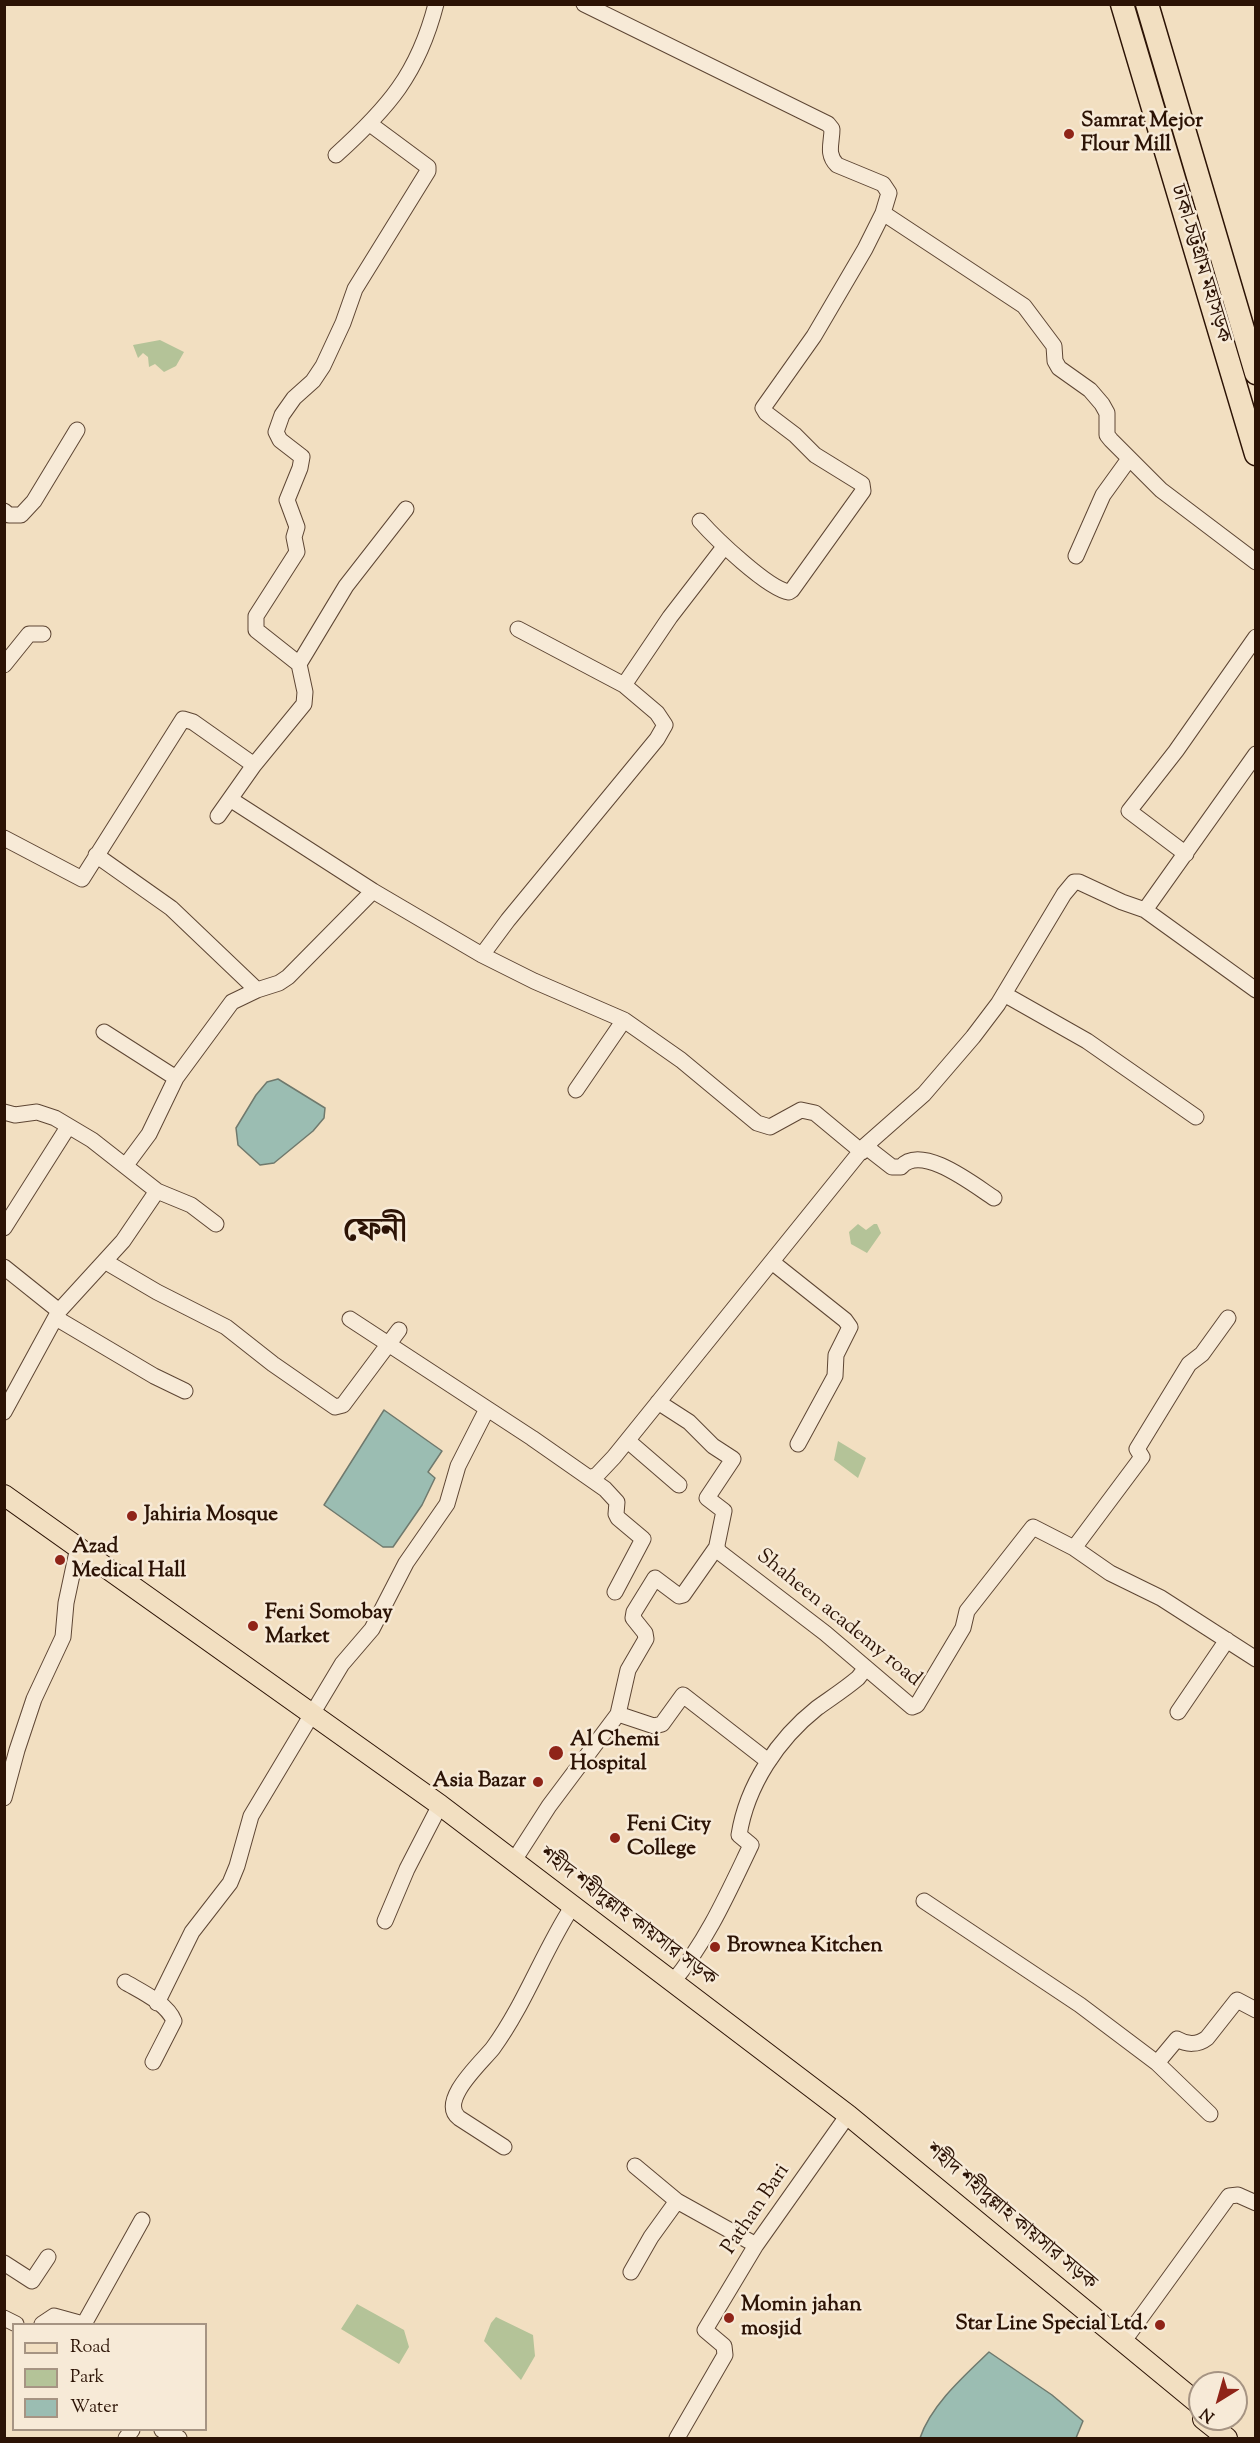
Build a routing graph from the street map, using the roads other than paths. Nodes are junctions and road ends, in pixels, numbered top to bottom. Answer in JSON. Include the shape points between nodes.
{"nodes":[{"id":1,"x":436,"y":4,"type":"edge"},
{"id":2,"x":584,"y":4,"type":"edge"},
{"id":3,"x":1122,"y":4,"type":"edge"},
{"id":4,"x":1147,"y":4,"type":"edge"},
{"id":5,"x":370,"y":124,"type":"junction"},
{"id":6,"x":336,"y":155,"type":"dead end"},
{"id":7,"x":883,"y":213,"type":"junction"},
{"id":8,"x":1256,"y":373,"type":"edge"},
{"id":9,"x":77,"y":430,"type":"dead end"},
{"id":10,"x":1256,"y":454,"type":"edge"},
{"id":11,"x":1129,"y":459,"type":"junction"},
{"id":12,"x":406,"y":510,"type":"dead end"},
{"id":13,"x":4,"y":511,"type":"edge"},
{"id":14,"x":700,"y":521,"type":"dead end"},
{"id":15,"x":724,"y":547,"type":"junction"},
{"id":16,"x":1076,"y":556,"type":"dead end"},
{"id":17,"x":1256,"y":562,"type":"edge"},
{"id":18,"x":518,"y":629,"type":"dead end"},
{"id":19,"x":43,"y":634,"type":"dead end"},
{"id":20,"x":1256,"y":637,"type":"edge"},
{"id":21,"x":299,"y":664,"type":"junction"},
{"id":22,"x":4,"y":665,"type":"edge"},
{"id":23,"x":624,"y":685,"type":"junction"},
{"id":24,"x":1256,"y":754,"type":"edge"},
{"id":25,"x":254,"y":765,"type":"junction"},
{"id":26,"x":230,"y":799,"type":"junction"},
{"id":27,"x":218,"y":816,"type":"dead end"},
{"id":28,"x":4,"y":838,"type":"edge"},
{"id":29,"x":1185,"y":854,"type":"junction"},
{"id":30,"x":96,"y":855,"type":"junction"},
{"id":31,"x":373,"y":891,"type":"junction"},
{"id":32,"x":1145,"y":910,"type":"junction"},
{"id":33,"x":482,"y":955,"type":"junction"},
{"id":34,"x":257,"y":990,"type":"junction"},
{"id":35,"x":1256,"y":990,"type":"edge"},
{"id":36,"x":1004,"y":994,"type":"junction"},
{"id":37,"x":624,"y":1020,"type":"junction"},
{"id":38,"x":104,"y":1032,"type":"dead end"},
{"id":39,"x":176,"y":1078,"type":"junction"},
{"id":40,"x":576,"y":1090,"type":"dead end"},
{"id":41,"x":4,"y":1112,"type":"edge"},
{"id":42,"x":1196,"y":1117,"type":"dead end"},
{"id":43,"x":68,"y":1127,"type":"junction"},
{"id":44,"x":863,"y":1149,"type":"junction"},
{"id":45,"x":126,"y":1165,"type":"junction"},
{"id":46,"x":157,"y":1191,"type":"junction"},
{"id":47,"x":994,"y":1198,"type":"dead end"},
{"id":48,"x":216,"y":1224,"type":"dead end"},
{"id":49,"x":4,"y":1228,"type":"edge"},
{"id":50,"x":106,"y":1262,"type":"junction"},
{"id":51,"x":772,"y":1262,"type":"junction"},
{"id":52,"x":4,"y":1267,"type":"edge"},
{"id":53,"x":58,"y":1315,"type":"junction"},
{"id":54,"x":1228,"y":1318,"type":"dead end"},
{"id":55,"x":350,"y":1319,"type":"dead end"},
{"id":56,"x":399,"y":1330,"type":"dead end"},
{"id":57,"x":388,"y":1346,"type":"junction"},
{"id":58,"x":185,"y":1391,"type":"dead end"},
{"id":59,"x":658,"y":1402,"type":"junction"},
{"id":60,"x":488,"y":1409,"type":"junction"},
{"id":61,"x":4,"y":1412,"type":"edge"},
{"id":62,"x":628,"y":1441,"type":"junction"},
{"id":63,"x":798,"y":1444,"type":"dead end"},
{"id":64,"x":590,"y":1478,"type":"junction"},
{"id":65,"x":680,"y":1485,"type":"dead end"},
{"id":66,"x":4,"y":1495,"type":"edge"},
{"id":67,"x":4,"y":1506,"type":"edge"},
{"id":68,"x":716,"y":1548,"type":"junction"},
{"id":69,"x":1074,"y":1548,"type":"junction"},
{"id":70,"x":76,"y":1553,"type":"junction"},
{"id":71,"x":615,"y":1592,"type":"dead end"},
{"id":72,"x":1227,"y":1641,"type":"junction"},
{"id":73,"x":1256,"y":1659,"type":"edge"},
{"id":74,"x":865,"y":1669,"type":"junction"},
{"id":75,"x":1178,"y":1712,"type":"dead end"},
{"id":76,"x":618,"y":1713,"type":"junction"},
{"id":77,"x":309,"y":1719,"type":"junction"},
{"id":78,"x":768,"y":1761,"type":"junction"},
{"id":79,"x":4,"y":1798,"type":"edge"},
{"id":80,"x":437,"y":1810,"type":"junction"},
{"id":81,"x":513,"y":1862,"type":"junction"},
{"id":82,"x":924,"y":1901,"type":"dead end"},
{"id":83,"x":569,"y":1912,"type":"junction"},
{"id":84,"x":385,"y":1921,"type":"dead end"},
{"id":85,"x":125,"y":1982,"type":"dead end"},
{"id":86,"x":672,"y":1983,"type":"junction"},
{"id":87,"x":157,"y":2002,"type":"junction"},
{"id":88,"x":1256,"y":2010,"type":"edge"},
{"id":89,"x":153,"y":2062,"type":"dead end"},
{"id":90,"x":1157,"y":2063,"type":"junction"},
{"id":91,"x":1210,"y":2114,"type":"dead end"},
{"id":92,"x":846,"y":2119,"type":"junction"},
{"id":93,"x":504,"y":2147,"type":"dead end"},
{"id":94,"x":634,"y":2166,"type":"dead end"},
{"id":95,"x":677,"y":2201,"type":"junction"},
{"id":96,"x":1256,"y":2203,"type":"edge"},
{"id":97,"x":142,"y":2220,"type":"dead end"},
{"id":98,"x":756,"y":2245,"type":"junction"},
{"id":99,"x":48,"y":2257,"type":"dead end"},
{"id":100,"x":4,"y":2263,"type":"edge"},
{"id":101,"x":631,"y":2272,"type":"dead end"},
{"id":102,"x":45,"y":2323,"type":"edge"},
{"id":103,"x":77,"y":2323,"type":"edge"},
{"id":104,"x":85,"y":2323,"type":"edge"},
{"id":105,"x":1123,"y":2342,"type":"junction"},
{"id":106,"x":1188,"y":2395,"type":"edge"},
{"id":107,"x":1188,"y":2407,"type":"edge"},
{"id":108,"x":164,"y":2431,"type":"edge"},
{"id":109,"x":179,"y":2439,"type":"edge"},
{"id":110,"x":677,"y":2439,"type":"edge"}],
"edges":[{"from":1,"to":5,"type":"street","via":[[429,32],[398,92]]},
{"from":2,"to":7,"type":"street","via":[[828,124],[832,129],[831,159],[887,188]]},
{"from":3,"to":10,"type":"highway","name":"ঢাকা-চট্টগ্রাম মহাসড়ক"},
{"from":4,"to":8,"type":"highway","name":"ঢাকা-চট্টগ্রাম মহাসড়ক"},
{"from":5,"to":6,"type":"street"},
{"from":5,"to":21,"type":"street","via":[[428,167],[428,171],[355,289],[323,366],[294,398],[276,432],[302,457],[287,500],[297,527],[297,552],[256,616],[256,630]]},
{"from":7,"to":11,"type":"street","via":[[1024,306],[1054,346],[1059,368],[1090,390],[1102,404],[1107,413],[1107,435]]},
{"from":7,"to":15,"type":"street","via":[[814,336],[763,408],[815,455],[862,484],[863,491],[789,592]]},
{"from":9,"to":13,"type":"street","via":[[34,501],[21,515]]},
{"from":11,"to":16,"type":"street","via":[[1103,495]]},
{"from":11,"to":17,"type":"street","via":[[1161,490]]},
{"from":12,"to":21,"type":"street","via":[[346,586]]},
{"from":14,"to":15,"type":"street"},
{"from":15,"to":23,"type":"street"},
{"from":18,"to":23,"type":"street"},
{"from":19,"to":22,"type":"street","via":[[29,634]]},
{"from":20,"to":29,"type":"street","via":[[1129,810]]},
{"from":21,"to":25,"type":"street","via":[[304,704]]},
{"from":23,"to":33,"type":"street","via":[[657,713],[664,730]]},
{"from":24,"to":29,"type":"street"},
{"from":25,"to":26,"type":"street"},
{"from":25,"to":30,"type":"street","via":[[183,719]]},
{"from":26,"to":27,"type":"street"},
{"from":26,"to":31,"type":"street"},
{"from":28,"to":30,"type":"street","via":[[82,879]]},
{"from":29,"to":32,"type":"street"},
{"from":30,"to":34,"type":"street","via":[[171,908]]},
{"from":31,"to":33,"type":"street"},
{"from":31,"to":34,"type":"street","via":[[288,976]]},
{"from":32,"to":35,"type":"street"},
{"from":32,"to":36,"type":"street","via":[[1074,882]]},
{"from":33,"to":37,"type":"street"},
{"from":34,"to":39,"type":"street","via":[[232,1002]]},
{"from":36,"to":42,"type":"street","via":[[1087,1041]]},
{"from":36,"to":44,"type":"street","via":[[924,1094]]},
{"from":37,"to":40,"type":"street"},
{"from":37,"to":44,"type":"street","via":[[681,1060],[757,1123],[770,1127],[801,1110],[815,1113]]},
{"from":38,"to":39,"type":"street"},
{"from":39,"to":45,"type":"street","via":[[148,1134]]},
{"from":41,"to":43,"type":"street","via":[[37,1112]]},
{"from":43,"to":45,"type":"street"},
{"from":43,"to":49,"type":"street"},
{"from":44,"to":47,"type":"street","via":[[892,1167],[901,1167],[913,1159],[941,1166]]},
{"from":44,"to":51,"type":"street"},
{"from":45,"to":46,"type":"street"},
{"from":46,"to":48,"type":"street","via":[[191,1205]]},
{"from":46,"to":50,"type":"street"},
{"from":50,"to":53,"type":"street"},
{"from":50,"to":57,"type":"street","via":[[226,1327],[335,1407],[343,1406]]},
{"from":51,"to":59,"type":"street"},
{"from":51,"to":63,"type":"street","via":[[850,1327],[836,1355],[835,1376]]},
{"from":52,"to":53,"type":"street"},
{"from":53,"to":58,"type":"street","via":[[154,1376]]},
{"from":53,"to":61,"type":"street"},
{"from":54,"to":69,"type":"street","via":[[1202,1354],[1189,1364],[1137,1449],[1142,1457]]},
{"from":55,"to":57,"type":"street"},
{"from":56,"to":57,"type":"street"},
{"from":57,"to":60,"type":"street"},
{"from":59,"to":62,"type":"street"},
{"from":59,"to":68,"type":"street","via":[[733,1459],[707,1498],[724,1511]]},
{"from":60,"to":64,"type":"street"},
{"from":60,"to":77,"type":"street","via":[[458,1466],[447,1504],[406,1563],[369,1634],[342,1664]]},
{"from":62,"to":64,"type":"street"},
{"from":62,"to":65,"type":"street"},
{"from":64,"to":71,"type":"street","via":[[617,1502],[618,1518],[643,1539]]},
{"from":66,"to":70,"type":"main road","name":"শহীদ শহীদুল্লাহ কায়সার সড়ক"},
{"from":67,"to":70,"type":"main road","name":"শহীদ শহীদুল্লাহ কায়সার সড়ক"},
{"from":68,"to":74,"type":"street","name":"Shaheen academy road"},
{"from":68,"to":76,"type":"street","via":[[683,1595],[655,1578],[634,1612],[633,1618],[646,1639],[628,1670]]},
{"from":69,"to":72,"type":"street","name":"Shaheen academy road"},
{"from":69,"to":74,"type":"street","name":"Shaheen academy road","via":[[1037,1528],[1029,1530],[967,1611],[963,1628],[917,1705],[912,1707]]},
{"from":70,"to":77,"type":"main road","name":"শহীদ শহীদুল্লাহ কায়সার সড়ক"},
{"from":70,"to":79,"type":"street","via":[[63,1637],[34,1699]]},
{"from":72,"to":73,"type":"street","name":"Shaheen academy road"},
{"from":72,"to":75,"type":"street"},
{"from":74,"to":78,"type":"street","via":[[798,1725]]},
{"from":76,"to":78,"type":"street","via":[[654,1726],[662,1724],[683,1695]]},
{"from":76,"to":81,"type":"street"},
{"from":77,"to":80,"type":"main road","name":"শহীদ শহীদুল্লাহ কায়সার সড়ক"},
{"from":77,"to":87,"type":"street","via":[[251,1816],[230,1883],[192,1932]]},
{"from":78,"to":86,"type":"street","via":[[741,1821],[739,1835],[752,1845],[706,1937]]},
{"from":80,"to":81,"type":"main road","name":"শহীদ শহীদুল্লাহ কায়সার সড়ক"},
{"from":80,"to":83,"type":"main road","name":"শহীদ শহীদুল্লাহ কায়সার সড়ক"},
{"from":80,"to":84,"type":"street"},
{"from":81,"to":83,"type":"main road","name":"শহীদ শহীদুল্লাহ কায়সার সড়ক"},
{"from":82,"to":90,"type":"street","via":[[1061,1991]]},
{"from":83,"to":86,"type":"main road","name":"শহীদ শহীদুল্লাহ কায়সার সড়ক"},
{"from":83,"to":92,"type":"main road","name":"শহীদ শহীদুল্লাহ কায়সার সড়ক"},
{"from":83,"to":93,"type":"street","via":[[501,2036],[465,2078],[452,2108],[459,2118]]},
{"from":85,"to":87,"type":"street"},
{"from":86,"to":92,"type":"main road","name":"শহীদ শহীদুল্লাহ কায়সার সড়ক"},
{"from":87,"to":89,"type":"street","via":[[174,2020]]},
{"from":88,"to":90,"type":"street","via":[[1237,2000],[1207,2038],[1188,2044],[1177,2039]]},
{"from":90,"to":91,"type":"street"},
{"from":92,"to":98,"type":"street","name":"Pathan Bari"},
{"from":92,"to":105,"type":"main road","name":"শহীদ শহীদুল্লাহ কায়সার সড়ক"},
{"from":92,"to":107,"type":"main road","name":"শহীদ শহীদুল্লাহ কায়সার সড়ক"},
{"from":94,"to":95,"type":"street"},
{"from":95,"to":98,"type":"street"},
{"from":95,"to":101,"type":"street"},
{"from":96,"to":105,"type":"street","via":[[1238,2195],[1229,2196]]},
{"from":97,"to":104,"type":"street"},
{"from":98,"to":110,"type":"street","name":"Pathan Bari","via":[[705,2330],[724,2346],[725,2355]]},
{"from":99,"to":100,"type":"street","via":[[32,2281]]},
{"from":102,"to":103,"type":"street","via":[[54,2316]]},
{"from":105,"to":106,"type":"main road","name":"শহীদ শহীদুল্লাহ কায়সার সড়ক"},
{"from":108,"to":109,"type":"street"}]}
